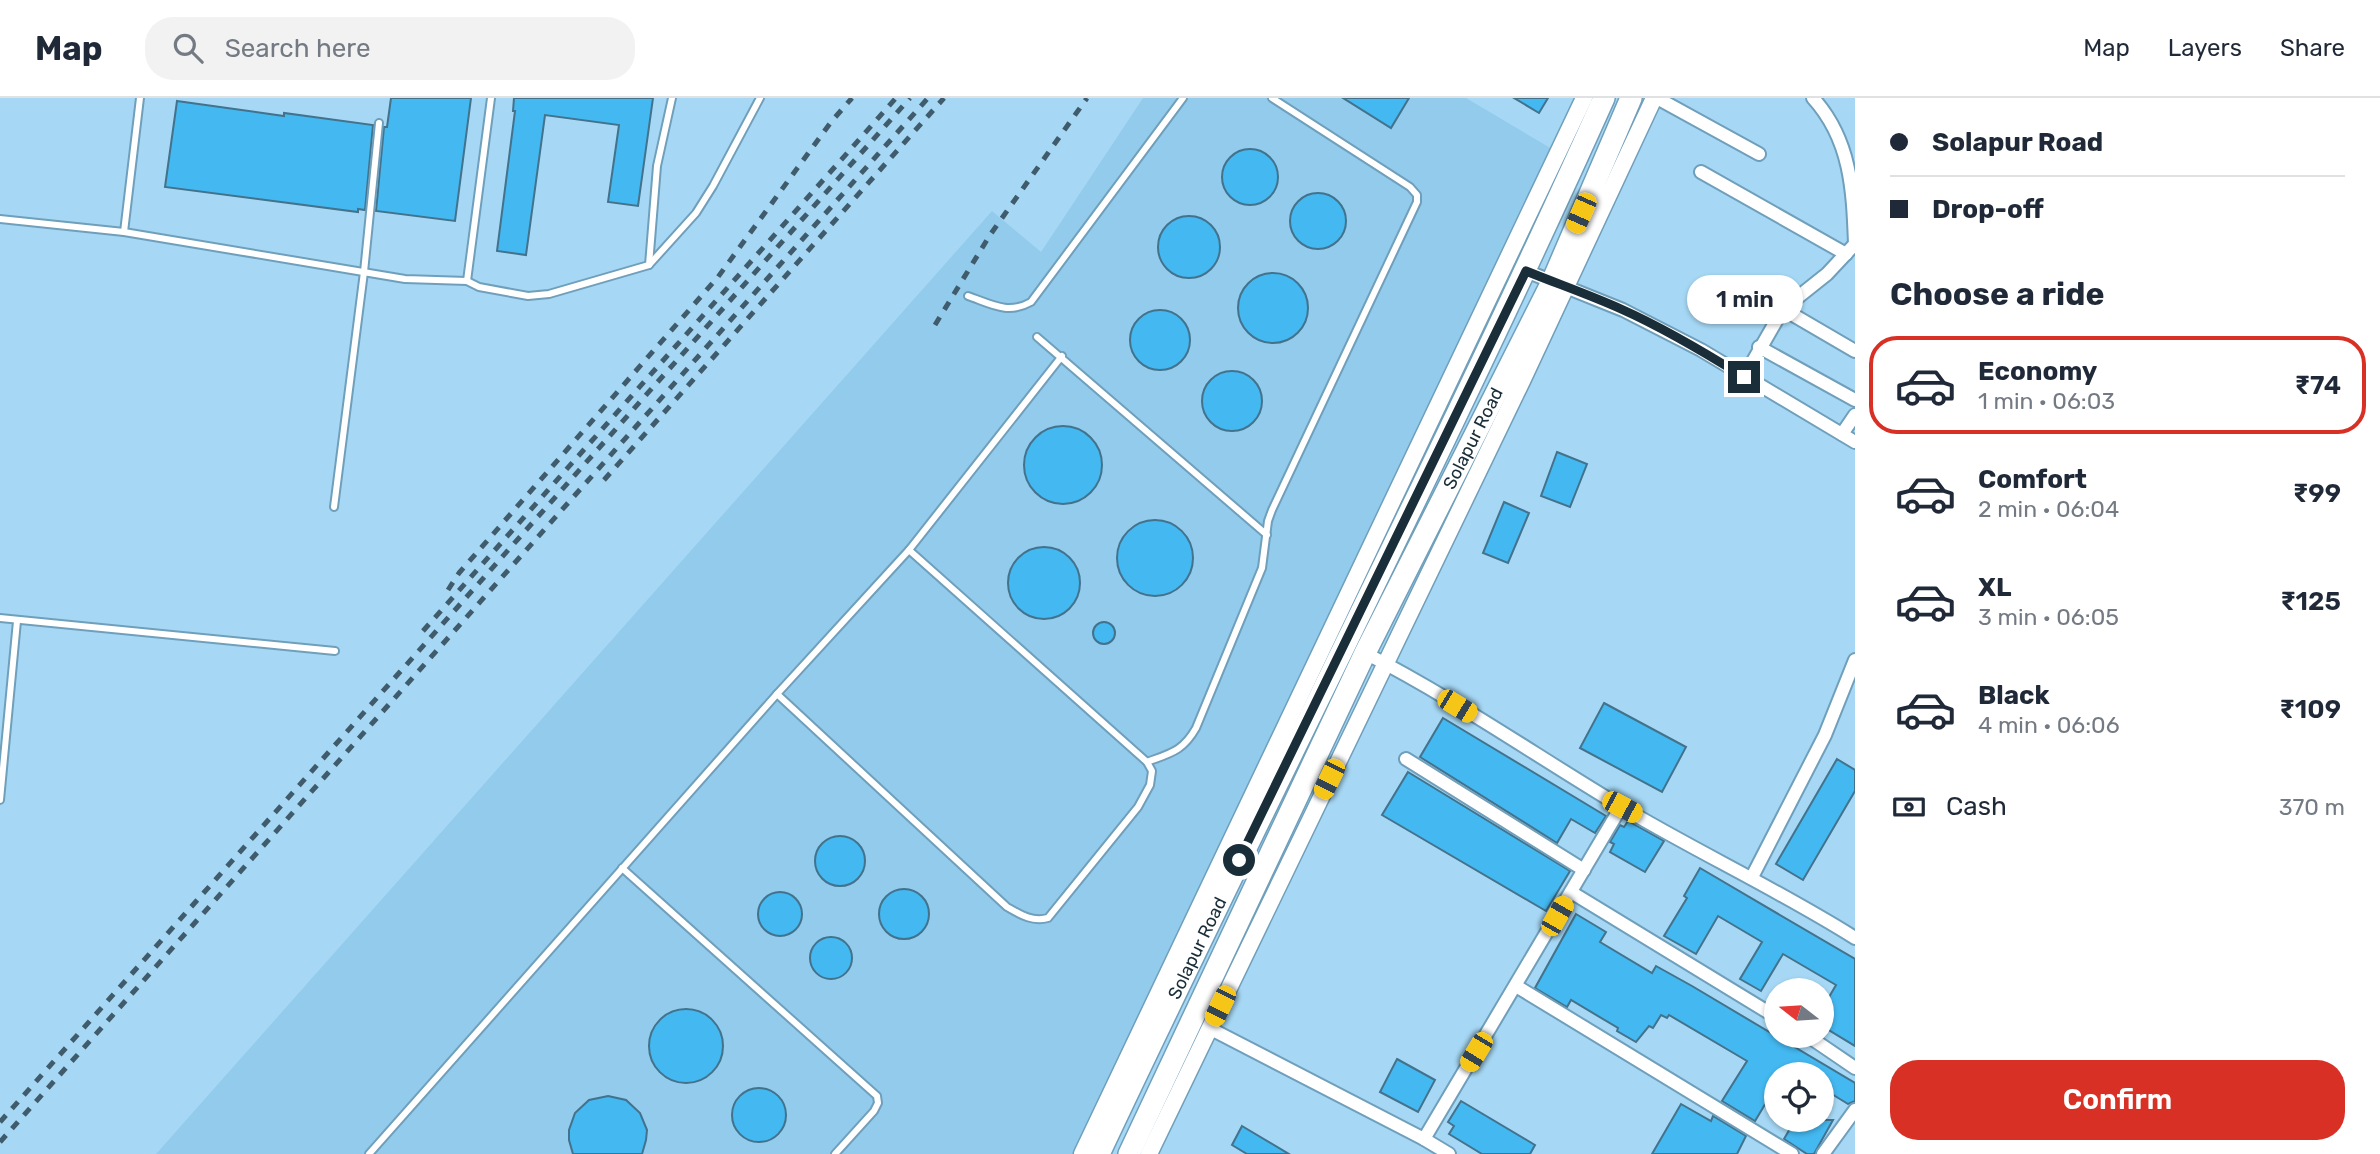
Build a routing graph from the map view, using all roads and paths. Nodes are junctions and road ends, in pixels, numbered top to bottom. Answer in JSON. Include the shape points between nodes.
{"nodes":[{"id":1,"x":140,"y":98,"type":"edge"},
{"id":2,"x":491,"y":98,"type":"edge"},
{"id":3,"x":672,"y":98,"type":"edge"},
{"id":4,"x":760,"y":98,"type":"edge"},
{"id":5,"x":1182,"y":98,"type":"edge"},
{"id":6,"x":1272,"y":98,"type":"edge"},
{"id":7,"x":1584,"y":98,"type":"edge"},
{"id":8,"x":1604,"y":98,"type":"edge"},
{"id":9,"x":1631,"y":98,"type":"edge"},
{"id":10,"x":1656,"y":98,"type":"edge"},
{"id":11,"x":1813,"y":98,"type":"edge"},
{"id":12,"x":379,"y":123,"type":"dead end"},
{"id":13,"x":1759,"y":153,"type":"dead end"},
{"id":14,"x":1701,"y":172,"type":"dead end"},
{"id":15,"x":0,"y":219,"type":"edge"},
{"id":16,"x":124,"y":232,"type":"junction"},
{"id":17,"x":1852,"y":247,"type":"edge"},
{"id":18,"x":649,"y":265,"type":"junction"},
{"id":19,"x":1526,"y":271,"type":"junction"},
{"id":20,"x":364,"y":272,"type":"junction"},
{"id":21,"x":467,"y":281,"type":"junction"},
{"id":22,"x":1559,"y":284,"type":"junction"},
{"id":23,"x":968,"y":296,"type":"dead end"},
{"id":24,"x":1783,"y":309,"type":"junction"},
{"id":25,"x":1037,"y":337,"type":"dead end"},
{"id":26,"x":1759,"y":347,"type":"junction"},
{"id":27,"x":1855,"y":351,"type":"edge"},
{"id":28,"x":1062,"y":356,"type":"junction"},
{"id":29,"x":1744,"y":377,"type":"junction"},
{"id":30,"x":1855,"y":400,"type":"edge"},
{"id":31,"x":1855,"y":415,"type":"edge"},
{"id":32,"x":1842,"y":434,"type":"junction"},
{"id":33,"x":1855,"y":442,"type":"edge"},
{"id":34,"x":334,"y":507,"type":"dead end"},
{"id":35,"x":1267,"y":535,"type":"junction"},
{"id":36,"x":909,"y":550,"type":"junction"},
{"id":37,"x":0,"y":618,"type":"edge"},
{"id":38,"x":17,"y":621,"type":"junction"},
{"id":39,"x":335,"y":651,"type":"dead end"},
{"id":40,"x":1365,"y":653,"type":"junction"},
{"id":41,"x":1855,"y":660,"type":"edge"},
{"id":42,"x":1385,"y":663,"type":"junction"},
{"id":43,"x":777,"y":694,"type":"junction"},
{"id":44,"x":1406,"y":759,"type":"dead end"},
{"id":45,"x":1147,"y":762,"type":"junction"},
{"id":46,"x":0,"y":800,"type":"edge"},
{"id":47,"x":1622,"y":807,"type":"junction"},
{"id":48,"x":622,"y":868,"type":"junction"},
{"id":49,"x":1584,"y":870,"type":"junction"},
{"id":50,"x":1752,"y":877,"type":"junction"},
{"id":51,"x":1570,"y":892,"type":"junction"},
{"id":52,"x":1203,"y":934,"type":"junction"},
{"id":53,"x":1855,"y":939,"type":"edge"},
{"id":54,"x":1228,"y":946,"type":"junction"},
{"id":55,"x":1516,"y":986,"type":"junction"},
{"id":56,"x":1764,"y":1010,"type":"edge"},
{"id":57,"x":1209,"y":1028,"type":"junction"},
{"id":58,"x":1826,"y":1048,"type":"edge"},
{"id":59,"x":1855,"y":1068,"type":"edge"},
{"id":60,"x":1855,"y":1110,"type":"edge"},
{"id":61,"x":1424,"y":1139,"type":"junction"},
{"id":62,"x":369,"y":1154,"type":"edge"},
{"id":63,"x":835,"y":1154,"type":"edge"},
{"id":64,"x":1082,"y":1154,"type":"edge"},
{"id":65,"x":1099,"y":1154,"type":"edge"},
{"id":66,"x":1129,"y":1154,"type":"edge"},
{"id":67,"x":1149,"y":1154,"type":"edge"},
{"id":68,"x":1449,"y":1154,"type":"edge"},
{"id":69,"x":1792,"y":1154,"type":"edge"},
{"id":70,"x":1823,"y":1154,"type":"edge"}],
"edges":[{"from":1,"to":16,"type":"lane"},
{"from":2,"to":21,"type":"lane"},
{"from":3,"to":18,"type":"lane","via":[[657,166]]},
{"from":4,"to":18,"type":"lane","via":[[696,213]]},
{"from":5,"to":23,"type":"lane","via":[[1031,302],[1011,310]]},
{"from":6,"to":35,"type":"lane","via":[[1418,195],[1272,510]]},
{"from":7,"to":64,"type":"street"},
{"from":8,"to":19,"type":"highway","name":"Solapur Road"},
{"from":9,"to":22,"type":"highway","name":"Solapur Road"},
{"from":10,"to":13,"type":"street"},
{"from":10,"to":22,"type":"street"},
{"from":11,"to":17,"type":"street","via":[[1842,145],[1853,203]]},
{"from":12,"to":20,"type":"lane"},
{"from":14,"to":17,"type":"street"},
{"from":15,"to":16,"type":"lane"},
{"from":16,"to":20,"type":"lane"},
{"from":17,"to":24,"type":"street"},
{"from":18,"to":21,"type":"lane","via":[[528,296]]},
{"from":19,"to":22,"type":"street"},
{"from":19,"to":52,"type":"highway","name":"Solapur Road"},
{"from":20,"to":21,"type":"lane"},
{"from":20,"to":34,"type":"lane"},
{"from":22,"to":29,"type":"street","via":[[1646,321]]},
{"from":22,"to":40,"type":"highway","name":"Solapur Road"},
{"from":22,"to":42,"type":"street"},
{"from":24,"to":26,"type":"street"},
{"from":24,"to":27,"type":"street"},
{"from":25,"to":28,"type":"lane"},
{"from":26,"to":29,"type":"street"},
{"from":26,"to":30,"type":"street"},
{"from":28,"to":35,"type":"lane"},
{"from":28,"to":36,"type":"lane"},
{"from":29,"to":32,"type":"street"},
{"from":31,"to":32,"type":"street"},
{"from":32,"to":33,"type":"street"},
{"from":35,"to":45,"type":"lane","via":[[1262,568],[1196,728],[1177,751]]},
{"from":36,"to":43,"type":"lane"},
{"from":36,"to":45,"type":"lane"},
{"from":37,"to":38,"type":"lane"},
{"from":38,"to":39,"type":"lane"},
{"from":38,"to":46,"type":"lane"},
{"from":40,"to":42,"type":"street"},
{"from":40,"to":54,"type":"highway","name":"Solapur Road"},
{"from":41,"to":50,"type":"street","via":[[1825,736]]},
{"from":42,"to":47,"type":"street"},
{"from":42,"to":57,"type":"street"},
{"from":43,"to":45,"type":"lane","via":[[1007,907],[1038,921],[1048,918],[1138,807],[1150,785],[1152,771]]},
{"from":43,"to":48,"type":"lane"},
{"from":44,"to":49,"type":"street"},
{"from":47,"to":49,"type":"street"},
{"from":47,"to":50,"type":"street"},
{"from":48,"to":62,"type":"lane"},
{"from":48,"to":63,"type":"lane","via":[[877,1096],[874,1111]]},
{"from":49,"to":51,"type":"street"},
{"from":50,"to":53,"type":"street"},
{"from":51,"to":55,"type":"street"},
{"from":51,"to":56,"type":"street"},
{"from":52,"to":54,"type":"highway"},
{"from":52,"to":65,"type":"highway","name":"Solapur Road"},
{"from":54,"to":66,"type":"highway","name":"Solapur Road"},
{"from":55,"to":61,"type":"street"},
{"from":55,"to":69,"type":"street"},
{"from":57,"to":61,"type":"street"},
{"from":57,"to":67,"type":"street"},
{"from":58,"to":59,"type":"street"},
{"from":60,"to":70,"type":"street"},
{"from":61,"to":68,"type":"street"}]}
